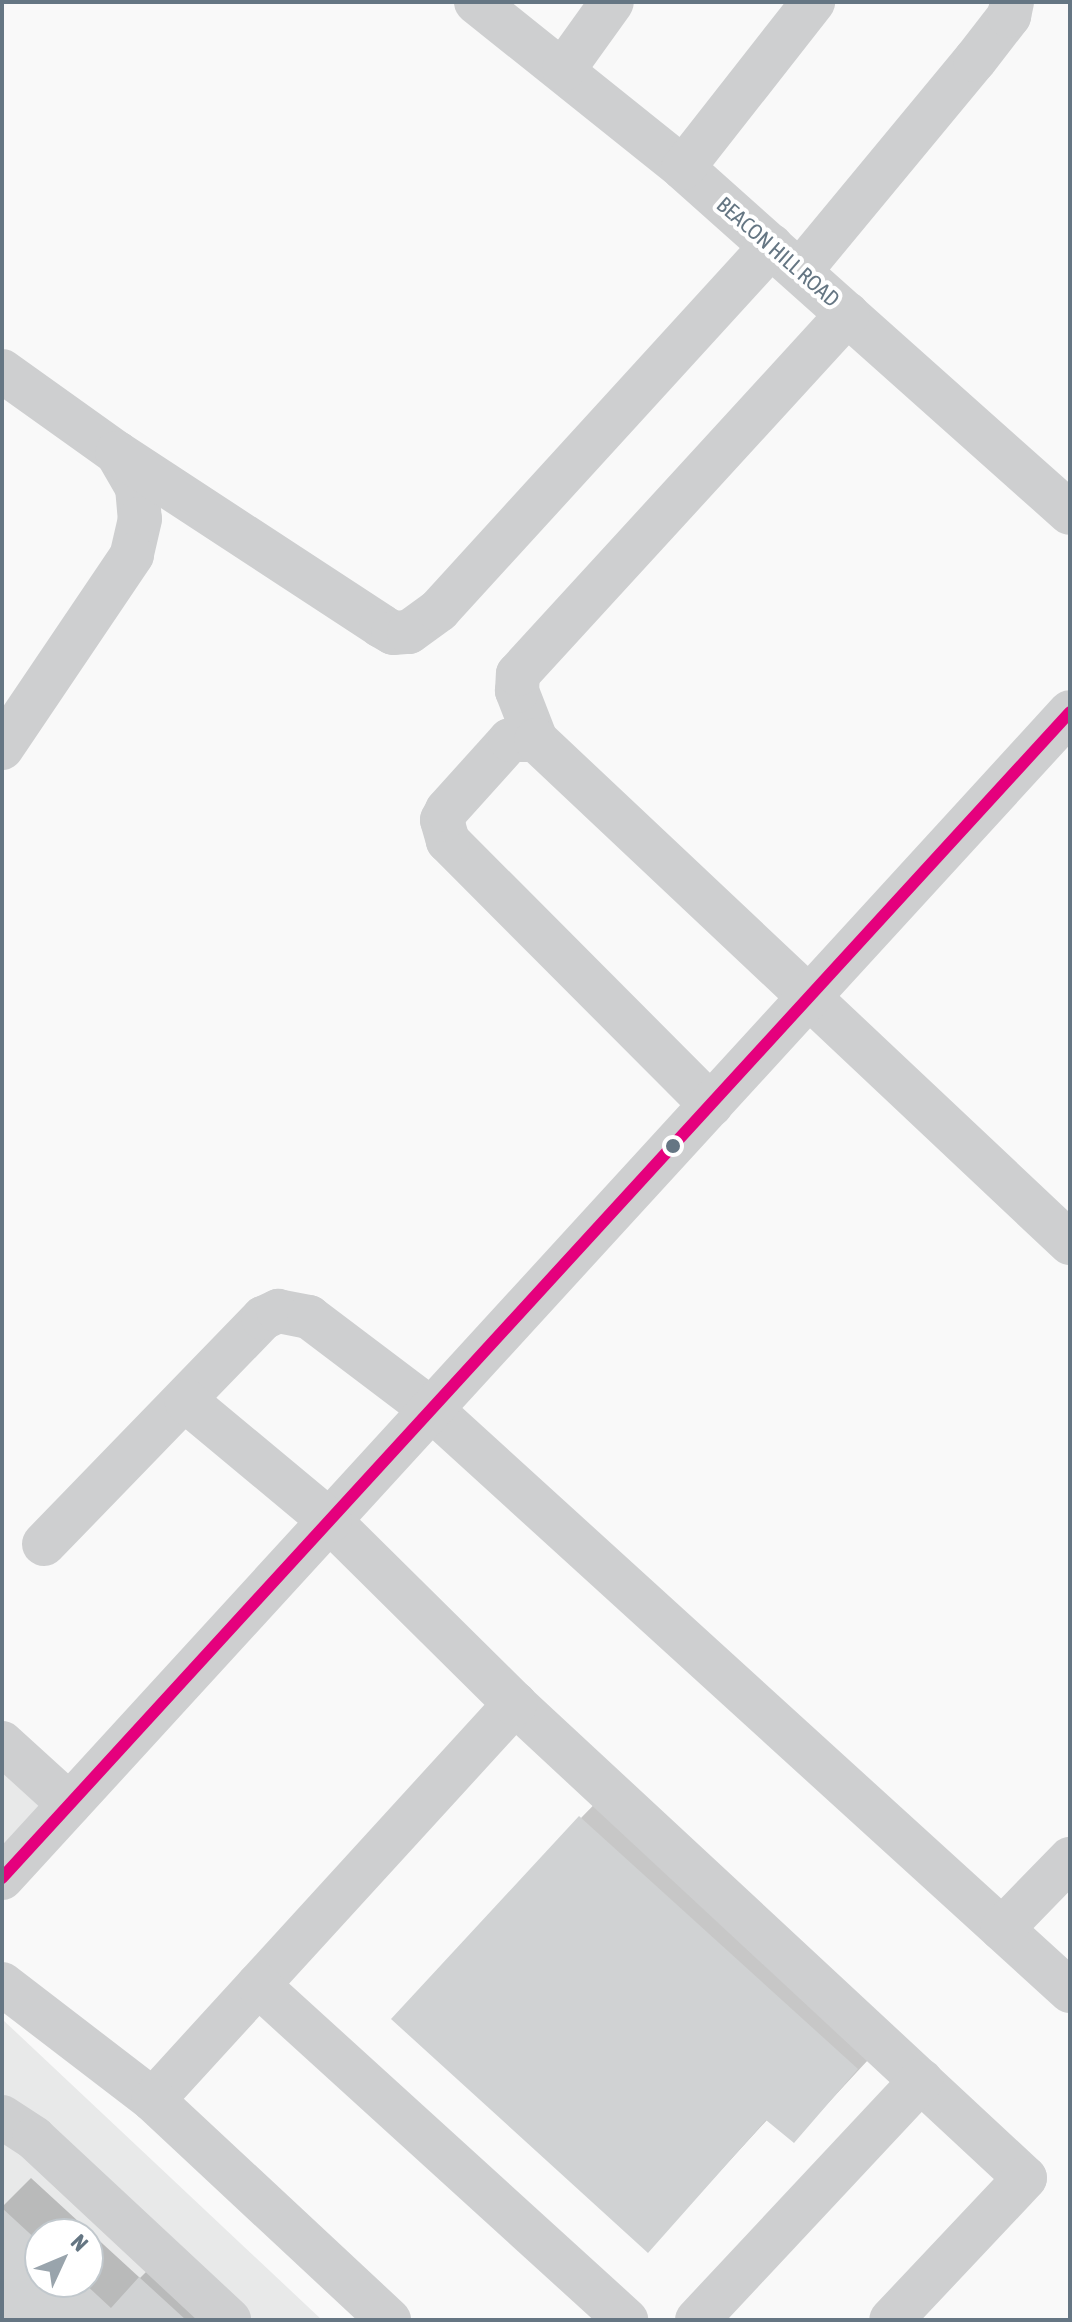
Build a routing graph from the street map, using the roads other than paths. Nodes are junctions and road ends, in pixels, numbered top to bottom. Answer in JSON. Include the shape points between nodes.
{"nodes":[{"id":1,"x":476,"y":2,"type":"edge"},
{"id":2,"x":612,"y":2,"type":"edge"},
{"id":3,"x":813,"y":2,"type":"edge"},
{"id":4,"x":1012,"y":2,"type":"edge"},
{"id":5,"x":564,"y":69,"type":"junction"},
{"id":6,"x":683,"y":168,"type":"junction"},
{"id":7,"x":786,"y":258,"type":"junction"},
{"id":8,"x":848,"y":314,"type":"junction"},
{"id":9,"x":2,"y":371,"type":"edge"},
{"id":10,"x":117,"y":453,"type":"junction"},
{"id":11,"x":1070,"y":513,"type":"edge"},
{"id":12,"x":1070,"y":712,"type":"edge"},
{"id":13,"x":536,"y":740,"type":"junction"},
{"id":14,"x":2,"y":748,"type":"edge"},
{"id":15,"x":809,"y":998,"type":"junction"},
{"id":16,"x":711,"y":1105,"type":"junction"},
{"id":17,"x":1070,"y":1243,"type":"edge"},
{"id":18,"x":186,"y":1401,"type":"junction"},
{"id":19,"x":432,"y":1410,"type":"junction"},
{"id":20,"x":330,"y":1521,"type":"junction"},
{"id":21,"x":44,"y":1544,"type":"dead end"},
{"id":22,"x":515,"y":1704,"type":"junction"},
{"id":23,"x":2,"y":1743,"type":"edge"},
{"id":24,"x":69,"y":1804,"type":"junction"},
{"id":25,"x":1070,"y":1859,"type":"edge"},
{"id":26,"x":2,"y":1878,"type":"edge"},
{"id":27,"x":1002,"y":1929,"type":"junction"},
{"id":28,"x":2,"y":1984,"type":"edge"},
{"id":29,"x":258,"y":1985,"type":"junction"},
{"id":30,"x":1070,"y":1991,"type":"edge"},
{"id":31,"x":921,"y":2081,"type":"junction"},
{"id":32,"x":153,"y":2100,"type":"junction"},
{"id":33,"x":2,"y":2117,"type":"edge"},
{"id":34,"x":229,"y":2320,"type":"edge"},
{"id":35,"x":389,"y":2320,"type":"edge"},
{"id":36,"x":626,"y":2320,"type":"edge"},
{"id":37,"x":697,"y":2320,"type":"edge"},
{"id":38,"x":891,"y":2320,"type":"edge"}],
"edges":[{"from":1,"to":5,"type":"street","name":"BEACON HILL ROAD"},
{"from":2,"to":5,"type":"street"},
{"from":3,"to":6,"type":"street"},
{"from":4,"to":7,"type":"street","via":[[1009,16],[975,60]]},
{"from":5,"to":6,"type":"street","name":"BEACON HILL ROAD"},
{"from":6,"to":7,"type":"street","name":"BEACON HILL ROAD"},
{"from":7,"to":8,"type":"street","name":"BEACON HILL ROAD"},
{"from":7,"to":10,"type":"street","via":[[439,610],[409,632],[393,633],[381,626]]},
{"from":8,"to":11,"type":"street","name":"BEACON HILL ROAD"},
{"from":8,"to":13,"type":"street","via":[[518,674],[517,691]]},
{"from":9,"to":10,"type":"street"},
{"from":10,"to":14,"type":"street","via":[[137,487],[140,519],[132,555]]},
{"from":12,"to":15,"type":"street"},
{"from":13,"to":15,"type":"street"},
{"from":13,"to":16,"type":"street","via":[[518,738],[504,745],[447,810],[442,820],[448,841]]},
{"from":15,"to":16,"type":"street"},
{"from":15,"to":17,"type":"street"},
{"from":16,"to":19,"type":"street"},
{"from":18,"to":19,"type":"street","via":[[263,1318],[294,1311]]},
{"from":18,"to":20,"type":"street"},
{"from":18,"to":21,"type":"street"},
{"from":19,"to":20,"type":"street"},
{"from":19,"to":27,"type":"street"},
{"from":20,"to":22,"type":"street"},
{"from":20,"to":24,"type":"street"},
{"from":22,"to":29,"type":"street"},
{"from":22,"to":31,"type":"street"},
{"from":23,"to":24,"type":"street"},
{"from":24,"to":26,"type":"street"},
{"from":25,"to":27,"type":"street"},
{"from":27,"to":30,"type":"street"},
{"from":28,"to":32,"type":"street"},
{"from":29,"to":32,"type":"street"},
{"from":29,"to":36,"type":"street"},
{"from":31,"to":37,"type":"street"},
{"from":31,"to":38,"type":"street","via":[[1025,2178]]},
{"from":32,"to":35,"type":"street"},
{"from":33,"to":34,"type":"street","via":[[34,2138]]}]}
